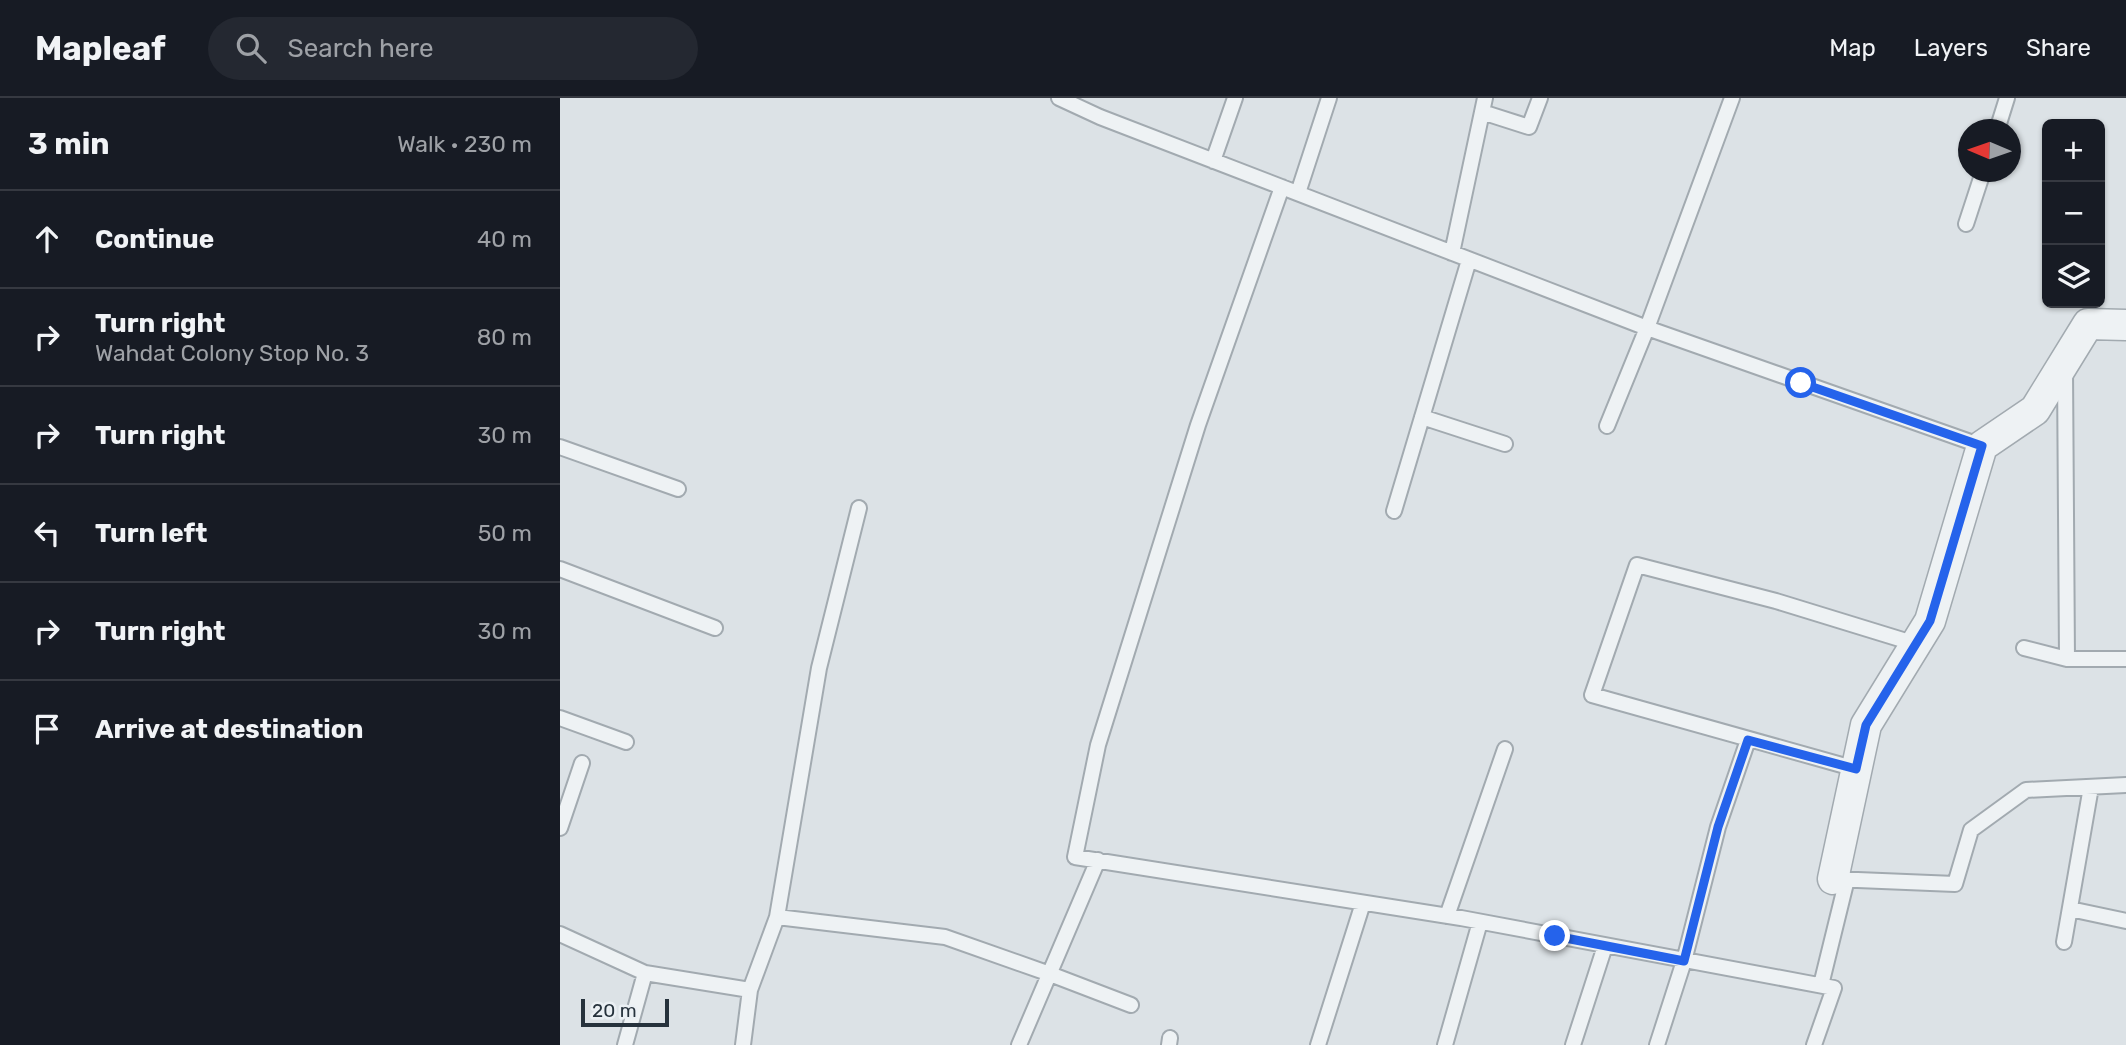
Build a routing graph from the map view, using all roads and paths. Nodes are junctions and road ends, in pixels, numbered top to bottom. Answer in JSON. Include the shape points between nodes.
{"nodes":[{"id":1,"x":1059,"y":98,"type":"edge"},
{"id":2,"x":1235,"y":98,"type":"edge"},
{"id":3,"x":1329,"y":98,"type":"edge"},
{"id":4,"x":1540,"y":98,"type":"edge"},
{"id":5,"x":1732,"y":98,"type":"edge"},
{"id":6,"x":2007,"y":98,"type":"edge"},
{"id":7,"x":1483,"y":105,"type":"edge"},
{"id":8,"x":2000,"y":119,"type":"edge"},
{"id":9,"x":1213,"y":160,"type":"junction"},
{"id":10,"x":1980,"y":182,"type":"edge"},
{"id":11,"x":1282,"y":187,"type":"junction"},
{"id":12,"x":1298,"y":193,"type":"junction"},
{"id":13,"x":1966,"y":224,"type":"dead end"},
{"id":14,"x":1452,"y":253,"type":"junction"},
{"id":15,"x":1469,"y":260,"type":"junction"},
{"id":16,"x":2126,"y":325,"type":"edge"},
{"id":17,"x":1647,"y":328,"type":"junction"},
{"id":18,"x":2065,"y":362,"type":"junction"},
{"id":19,"x":1422,"y":417,"type":"junction"},
{"id":20,"x":1607,"y":425,"type":"dead end"},
{"id":21,"x":1505,"y":444,"type":"dead end"},
{"id":22,"x":1982,"y":446,"type":"junction"},
{"id":23,"x":560,"y":447,"type":"edge"},
{"id":24,"x":677,"y":489,"type":"dead end"},
{"id":25,"x":859,"y":508,"type":"dead end"},
{"id":26,"x":1394,"y":512,"type":"dead end"},
{"id":27,"x":560,"y":569,"type":"edge"},
{"id":28,"x":715,"y":628,"type":"dead end"},
{"id":29,"x":1916,"y":644,"type":"junction"},
{"id":30,"x":2024,"y":648,"type":"dead end"},
{"id":31,"x":2067,"y":659,"type":"junction"},
{"id":32,"x":2126,"y":659,"type":"edge"},
{"id":33,"x":560,"y":718,"type":"edge"},
{"id":34,"x":1748,"y":740,"type":"junction"},
{"id":35,"x":626,"y":742,"type":"dead end"},
{"id":36,"x":1505,"y":749,"type":"dead end"},
{"id":37,"x":582,"y":763,"type":"dead end"},
{"id":38,"x":1856,"y":769,"type":"junction"},
{"id":39,"x":2126,"y":785,"type":"edge"},
{"id":40,"x":2091,"y":787,"type":"junction"},
{"id":41,"x":560,"y":828,"type":"edge"},
{"id":42,"x":1098,"y":860,"type":"junction"},
{"id":43,"x":1840,"y":879,"type":"junction"},
{"id":44,"x":1363,"y":902,"type":"junction"},
{"id":45,"x":2070,"y":909,"type":"junction"},
{"id":46,"x":777,"y":916,"type":"junction"},
{"id":47,"x":1447,"y":916,"type":"junction"},
{"id":48,"x":2126,"y":921,"type":"edge"},
{"id":49,"x":1480,"y":922,"type":"junction"},
{"id":50,"x":560,"y":934,"type":"edge"},
{"id":51,"x":2064,"y":942,"type":"dead end"},
{"id":52,"x":1605,"y":946,"type":"junction"},
{"id":53,"x":1684,"y":961,"type":"junction"},
{"id":54,"x":645,"y":973,"type":"junction"},
{"id":55,"x":1049,"y":974,"type":"junction"},
{"id":56,"x":1821,"y":985,"type":"junction"},
{"id":57,"x":750,"y":990,"type":"junction"},
{"id":58,"x":1131,"y":1006,"type":"dead end"},
{"id":59,"x":625,"y":1045,"type":"edge"},
{"id":60,"x":743,"y":1045,"type":"edge"},
{"id":61,"x":1019,"y":1045,"type":"edge"},
{"id":62,"x":1318,"y":1045,"type":"edge"},
{"id":63,"x":1445,"y":1045,"type":"edge"},
{"id":64,"x":1573,"y":1045,"type":"edge"},
{"id":65,"x":1657,"y":1045,"type":"edge"},
{"id":66,"x":1814,"y":1045,"type":"edge"}],
"edges":[{"from":1,"to":9,"type":"lane"},
{"from":2,"to":9,"type":"lane"},
{"from":3,"to":12,"type":"lane"},
{"from":4,"to":7,"type":"lane","via":[[1529,127]]},
{"from":5,"to":17,"type":"lane"},
{"from":6,"to":8,"type":"lane"},
{"from":7,"to":14,"type":"lane"},
{"from":9,"to":11,"type":"lane"},
{"from":10,"to":13,"type":"lane"},
{"from":11,"to":12,"type":"lane"},
{"from":11,"to":42,"type":"lane","via":[[1198,425],[1098,745],[1075,857]]},
{"from":12,"to":14,"type":"lane"},
{"from":14,"to":15,"type":"lane"},
{"from":15,"to":17,"type":"lane"},
{"from":15,"to":19,"type":"lane"},
{"from":16,"to":18,"type":"street","via":[[2088,324]]},
{"from":17,"to":20,"type":"lane"},
{"from":17,"to":22,"type":"lane"},
{"from":18,"to":22,"type":"street","via":[[2035,410]]},
{"from":18,"to":31,"type":"lane"},
{"from":19,"to":21,"type":"lane"},
{"from":19,"to":26,"type":"lane"},
{"from":22,"to":29,"type":"street","via":[[1930,621]]},
{"from":23,"to":24,"type":"lane"},
{"from":25,"to":46,"type":"lane","via":[[820,668]]},
{"from":27,"to":28,"type":"lane"},
{"from":29,"to":34,"type":"lane","via":[[1637,565],[1592,695]]},
{"from":29,"to":38,"type":"street","via":[[1866,725]]},
{"from":30,"to":31,"type":"lane"},
{"from":31,"to":32,"type":"lane"},
{"from":33,"to":35,"type":"lane"},
{"from":34,"to":38,"type":"lane"},
{"from":34,"to":53,"type":"lane","via":[[1718,827]]},
{"from":36,"to":47,"type":"lane"},
{"from":37,"to":41,"type":"lane"},
{"from":38,"to":43,"type":"street"},
{"from":39,"to":40,"type":"lane"},
{"from":40,"to":43,"type":"lane","via":[[2026,790],[1971,830],[1955,884]]},
{"from":40,"to":45,"type":"lane"},
{"from":42,"to":44,"type":"lane"},
{"from":42,"to":55,"type":"lane"},
{"from":43,"to":56,"type":"lane"},
{"from":44,"to":47,"type":"lane"},
{"from":44,"to":62,"type":"lane"},
{"from":45,"to":48,"type":"lane"},
{"from":45,"to":51,"type":"lane"},
{"from":46,"to":55,"type":"lane","via":[[945,937]]},
{"from":46,"to":57,"type":"lane"},
{"from":47,"to":49,"type":"lane"},
{"from":49,"to":52,"type":"lane"},
{"from":49,"to":63,"type":"lane"},
{"from":50,"to":54,"type":"lane"},
{"from":52,"to":53,"type":"lane"},
{"from":52,"to":64,"type":"lane"},
{"from":53,"to":56,"type":"lane"},
{"from":53,"to":65,"type":"lane"},
{"from":54,"to":57,"type":"lane"},
{"from":54,"to":59,"type":"lane"},
{"from":55,"to":58,"type":"lane"},
{"from":55,"to":61,"type":"lane"},
{"from":56,"to":66,"type":"lane","via":[[1834,988]]},
{"from":57,"to":60,"type":"lane"}]}
